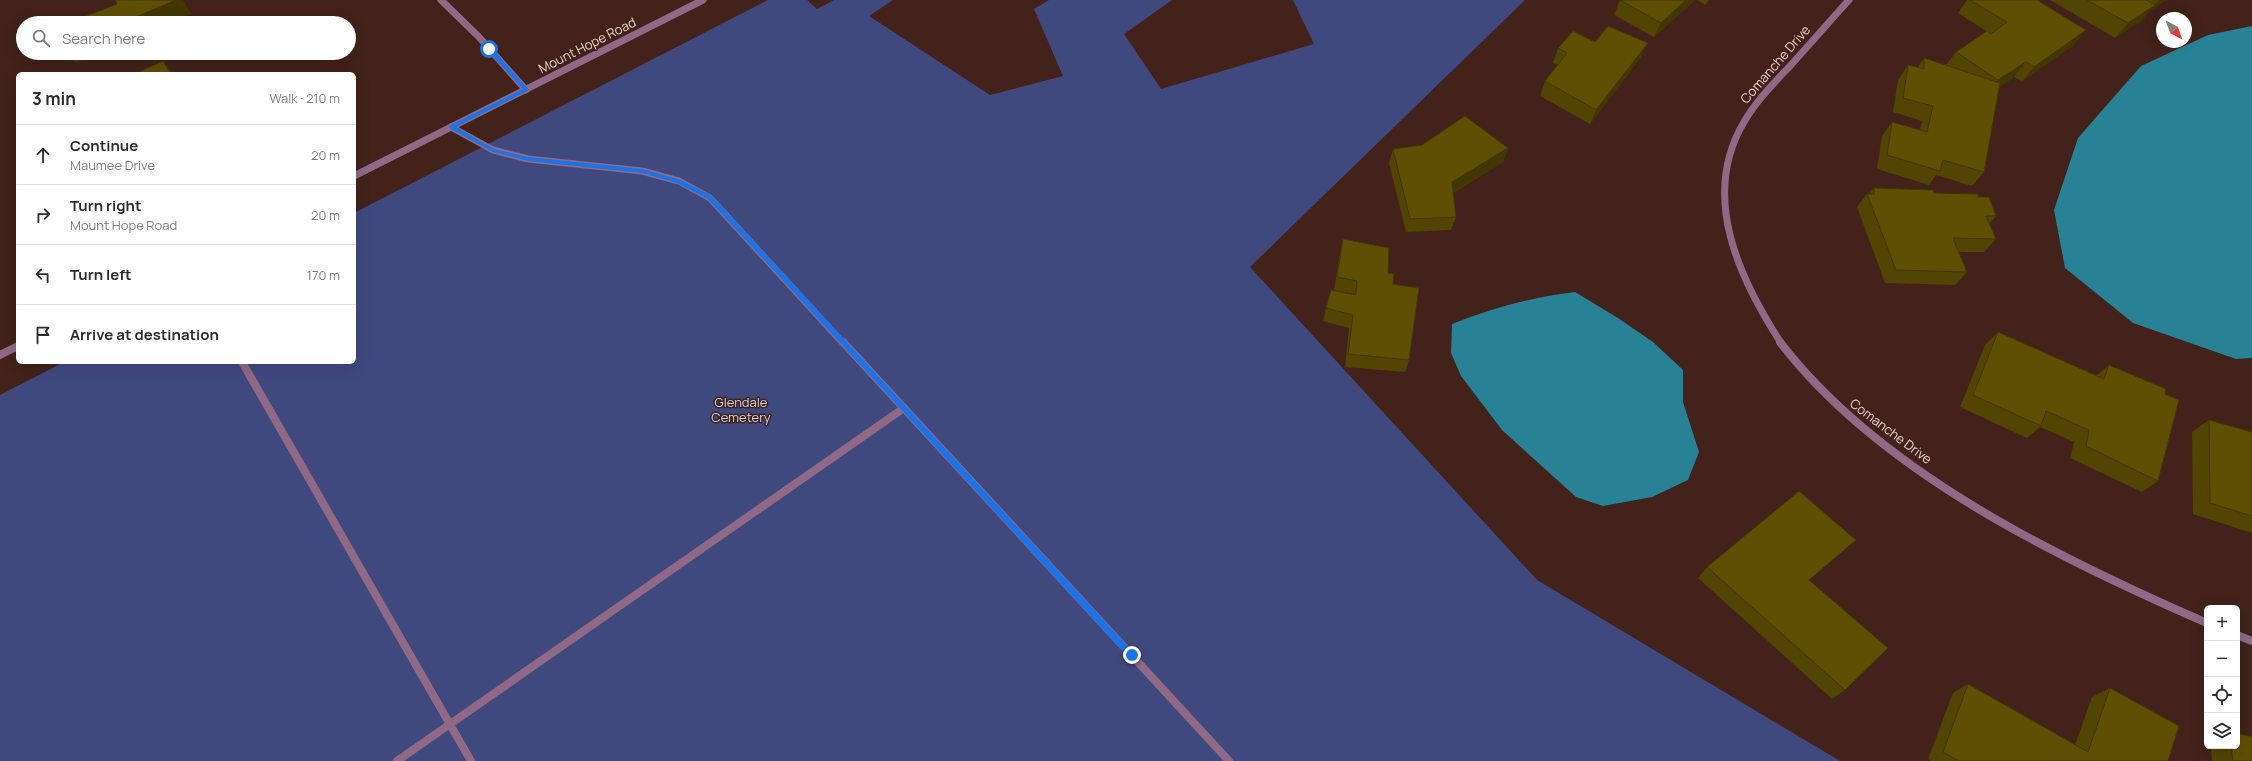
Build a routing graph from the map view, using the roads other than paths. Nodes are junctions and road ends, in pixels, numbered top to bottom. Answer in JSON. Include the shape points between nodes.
{"nodes":[{"id":1,"x":441,"y":0,"type":"edge"},
{"id":2,"x":703,"y":0,"type":"edge"},
{"id":3,"x":1848,"y":0,"type":"edge"},
{"id":4,"x":526,"y":90,"type":"junction"},
{"id":5,"x":451,"y":127,"type":"junction"},
{"id":6,"x":356,"y":175,"type":"edge"},
{"id":7,"x":16,"y":347,"type":"edge"},
{"id":8,"x":0,"y":356,"type":"edge"},
{"id":9,"x":243,"y":364,"type":"edge"},
{"id":10,"x":904,"y":408,"type":"junction"},
{"id":11,"x":2204,"y":622,"type":"edge"},
{"id":12,"x":2240,"y":636,"type":"edge"},
{"id":13,"x":2252,"y":641,"type":"edge"},
{"id":14,"x":450,"y":725,"type":"junction"},
{"id":15,"x":397,"y":761,"type":"edge"},
{"id":16,"x":471,"y":761,"type":"edge"},
{"id":17,"x":1229,"y":761,"type":"edge"}],
"edges":[{"from":1,"to":4,"type":"street","via":[[479,37]]},
{"from":2,"to":4,"type":"street","name":"Mount Hope Road"},
{"from":3,"to":11,"type":"street","name":"Comanche Drive","via":[[1761,98],[1734,142],[1727,168],[1724,196],[1727,226],[1735,258],[1769,328],[1828,398],[1865,431],[1926,475],[1993,517],[2064,556],[2140,594]]},
{"from":4,"to":5,"type":"street","name":"Mount Hope Road"},
{"from":5,"to":6,"type":"street","name":"Mount Hope Road"},
{"from":5,"to":10,"type":"street","via":[[493,150],[528,159],[642,171],[679,181],[710,198]]},
{"from":7,"to":8,"type":"street"},
{"from":9,"to":14,"type":"street"},
{"from":10,"to":14,"type":"street"},
{"from":10,"to":17,"type":"street"},
{"from":12,"to":13,"type":"street"},
{"from":14,"to":15,"type":"street"},
{"from":14,"to":16,"type":"street"}]}
